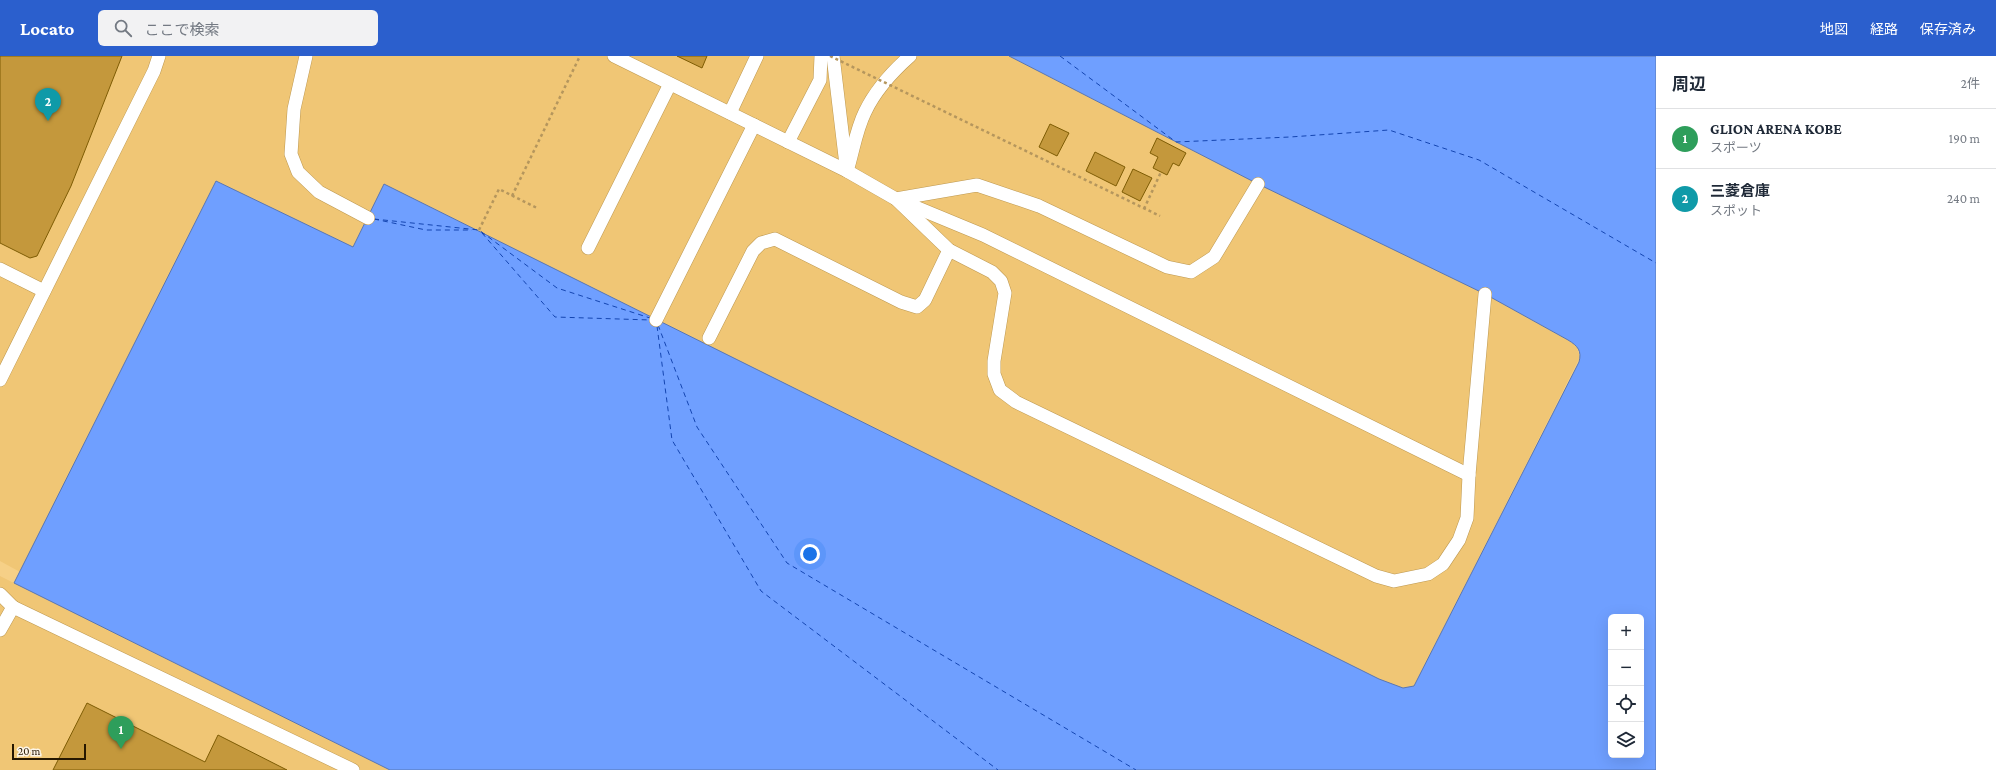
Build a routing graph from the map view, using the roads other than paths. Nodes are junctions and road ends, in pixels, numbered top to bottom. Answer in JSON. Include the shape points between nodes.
{"nodes":[{"id":1,"x":159,"y":56,"type":"edge"},
{"id":2,"x":306,"y":56,"type":"edge"},
{"id":3,"x":614,"y":56,"type":"edge"},
{"id":4,"x":757,"y":56,"type":"edge"},
{"id":5,"x":821,"y":56,"type":"edge"},
{"id":6,"x":831,"y":56,"type":"edge"},
{"id":7,"x":910,"y":56,"type":"edge"},
{"id":8,"x":670,"y":84,"type":"junction"},
{"id":9,"x":730,"y":113,"type":"junction"},
{"id":10,"x":754,"y":125,"type":"junction"},
{"id":11,"x":788,"y":142,"type":"junction"},
{"id":12,"x":847,"y":171,"type":"junction"},
{"id":13,"x":1258,"y":184,"type":"dead end"},
{"id":14,"x":896,"y":199,"type":"junction"},
{"id":15,"x":368,"y":218,"type":"dead end"},
{"id":16,"x":588,"y":248,"type":"dead end"},
{"id":17,"x":949,"y":250,"type":"junction"},
{"id":18,"x":0,"y":269,"type":"edge"},
{"id":19,"x":44,"y":291,"type":"junction"},
{"id":20,"x":1485,"y":294,"type":"dead end"},
{"id":21,"x":656,"y":320,"type":"dead end"},
{"id":22,"x":709,"y":338,"type":"dead end"},
{"id":23,"x":0,"y":380,"type":"edge"},
{"id":24,"x":1469,"y":475,"type":"junction"},
{"id":25,"x":0,"y":594,"type":"edge"},
{"id":26,"x":13,"y":607,"type":"junction"},
{"id":27,"x":0,"y":630,"type":"edge"},
{"id":28,"x":352,"y":770,"type":"edge"}],
"edges":[{"from":1,"to":19,"type":"lane"},
{"from":2,"to":15,"type":"lane","via":[[294,109],[291,154],[298,172],[318,192]]},
{"from":3,"to":8,"type":"lane"},
{"from":4,"to":9,"type":"lane"},
{"from":5,"to":11,"type":"lane","via":[[820,80]]},
{"from":6,"to":12,"type":"lane"},
{"from":7,"to":12,"type":"lane","via":[[899,65],[865,112]]},
{"from":8,"to":9,"type":"lane"},
{"from":8,"to":16,"type":"lane"},
{"from":9,"to":10,"type":"lane"},
{"from":10,"to":11,"type":"lane"},
{"from":10,"to":21,"type":"lane"},
{"from":11,"to":12,"type":"lane"},
{"from":12,"to":14,"type":"lane"},
{"from":13,"to":14,"type":"lane","via":[[1214,257],[1191,272],[1167,267],[1040,206],[977,184]]},
{"from":14,"to":17,"type":"lane"},
{"from":14,"to":24,"type":"lane","via":[[983,235]]},
{"from":17,"to":22,"type":"lane","via":[[925,300],[917,307],[901,302],[775,239],[761,243],[753,251]]},
{"from":17,"to":24,"type":"lane","via":[[992,272],[1001,281],[1005,292],[994,361],[994,374],[1000,390],[1016,402],[1376,576],[1394,581],[1413,578],[1428,574],[1442,564],[1459,540],[1467,518]]},
{"from":18,"to":19,"type":"lane"},
{"from":19,"to":23,"type":"lane"},
{"from":20,"to":24,"type":"lane"},
{"from":25,"to":26,"type":"lane"},
{"from":26,"to":27,"type":"lane"},
{"from":26,"to":28,"type":"lane"}]}
